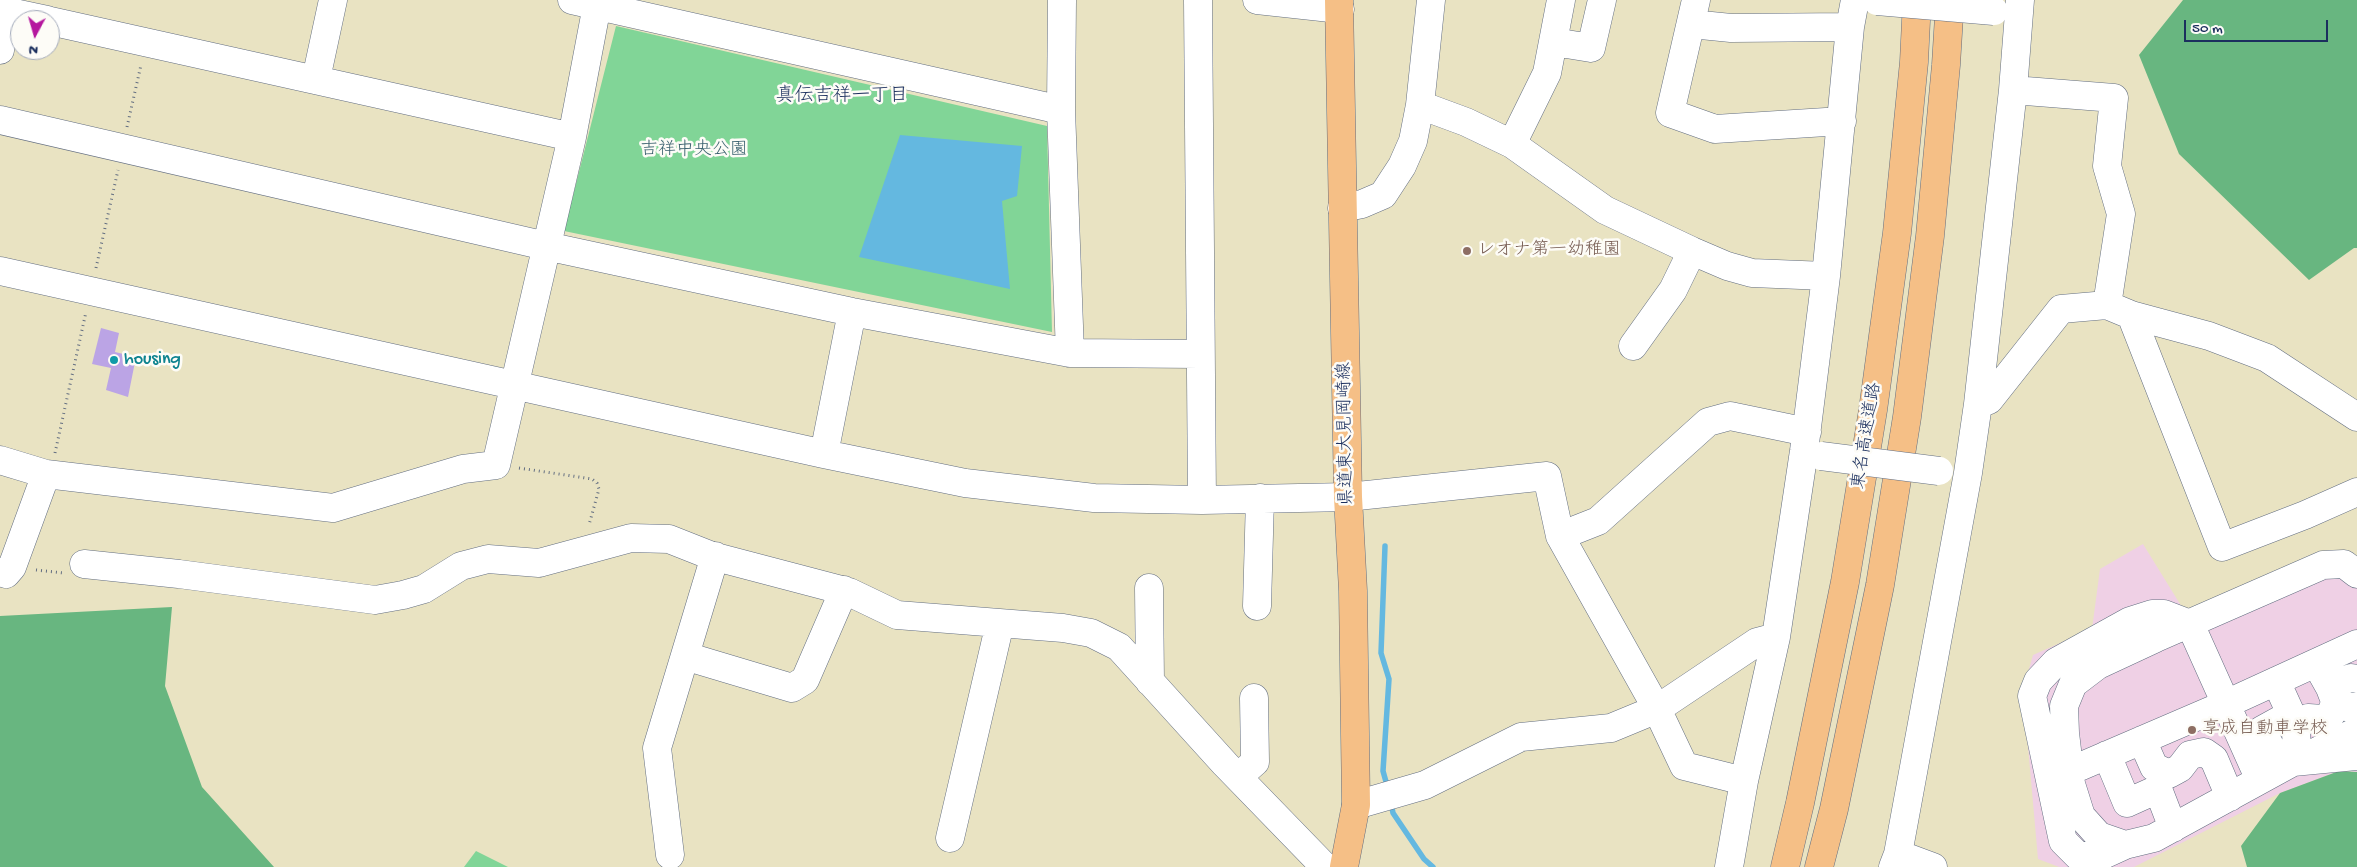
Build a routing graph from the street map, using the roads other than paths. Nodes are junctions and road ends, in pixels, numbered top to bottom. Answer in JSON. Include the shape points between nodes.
{"nodes":[{"id":1,"x":333,"y":0,"type":"edge"},
{"id":2,"x":1062,"y":0,"type":"edge"},
{"id":3,"x":1198,"y":0,"type":"edge"},
{"id":4,"x":1431,"y":0,"type":"edge"},
{"id":5,"x":1561,"y":0,"type":"edge"},
{"id":6,"x":1602,"y":0,"type":"edge"},
{"id":7,"x":1917,"y":0,"type":"edge"},
{"id":8,"x":1950,"y":0,"type":"edge"},
{"id":9,"x":1265,"y":1,"type":"edge"},
{"id":10,"x":589,"y":2,"type":"edge"},
{"id":11,"x":1340,"y":4,"type":"edge"},
{"id":12,"x":6,"y":5,"type":"edge"},
{"id":13,"x":1859,"y":7,"type":"edge"},
{"id":14,"x":2011,"y":9,"type":"edge"},
{"id":15,"x":20,"y":10,"type":"edge"},
{"id":16,"x":1694,"y":12,"type":"edge"},
{"id":17,"x":60,"y":22,"type":"edge"},
{"id":18,"x":1554,"y":42,"type":"junction"},
{"id":19,"x":0,"y":50,"type":"edge"},
{"id":20,"x":316,"y":79,"type":"junction"},
{"id":21,"x":2013,"y":90,"type":"junction"},
{"id":22,"x":1420,"y":105,"type":"junction"},
{"id":23,"x":1061,"y":110,"type":"junction"},
{"id":24,"x":0,"y":120,"type":"edge"},
{"id":25,"x":1842,"y":122,"type":"junction"},
{"id":26,"x":572,"y":137,"type":"junction"},
{"id":27,"x":1512,"y":144,"type":"junction"},
{"id":28,"x":1342,"y":208,"type":"junction"},
{"id":29,"x":546,"y":246,"type":"junction"},
{"id":30,"x":1692,"y":251,"type":"junction"},
{"id":31,"x":0,"y":271,"type":"edge"},
{"id":32,"x":1826,"y":276,"type":"junction"},
{"id":33,"x":2119,"y":310,"type":"junction"},
{"id":34,"x":852,"y":312,"type":"junction"},
{"id":35,"x":1633,"y":346,"type":"dead end"},
{"id":36,"x":1070,"y":353,"type":"junction"},
{"id":37,"x":1200,"y":354,"type":"junction"},
{"id":38,"x":514,"y":384,"type":"junction"},
{"id":39,"x":1978,"y":404,"type":"junction"},
{"id":40,"x":2357,"y":417,"type":"edge"},
{"id":41,"x":1810,"y":446,"type":"junction"},
{"id":42,"x":824,"y":454,"type":"junction"},
{"id":43,"x":0,"y":460,"type":"edge"},
{"id":44,"x":1968,"y":473,"type":"junction"},
{"id":45,"x":46,"y":474,"type":"junction"},
{"id":46,"x":2357,"y":492,"type":"edge"},
{"id":47,"x":1348,"y":496,"type":"junction"},
{"id":48,"x":1260,"y":498,"type":"junction"},
{"id":49,"x":1202,"y":500,"type":"junction"},
{"id":50,"x":1560,"y":536,"type":"junction"},
{"id":51,"x":715,"y":556,"type":"junction"},
{"id":52,"x":84,"y":564,"type":"road end"},
{"id":53,"x":6,"y":569,"type":"edge"},
{"id":54,"x":2357,"y":574,"type":"edge"},
{"id":55,"x":1149,"y":588,"type":"dead end"},
{"id":56,"x":844,"y":590,"type":"junction"},
{"id":57,"x":1257,"y":606,"type":"dead end"},
{"id":58,"x":1000,"y":623,"type":"junction"},
{"id":59,"x":2190,"y":624,"type":"junction"},
{"id":60,"x":1776,"y":637,"type":"junction"},
{"id":61,"x":2338,"y":653,"type":"edge"},
{"id":62,"x":685,"y":656,"type":"junction"},
{"id":63,"x":2352,"y":679,"type":"edge"},
{"id":64,"x":2276,"y":681,"type":"junction"},
{"id":65,"x":1150,"y":682,"type":"junction"},
{"id":66,"x":1254,"y":698,"type":"dead end"},
{"id":67,"x":2226,"y":704,"type":"junction"},
{"id":68,"x":2357,"y":707,"type":"edge"},
{"id":69,"x":1658,"y":709,"type":"junction"},
{"id":70,"x":2357,"y":731,"type":"edge"},
{"id":71,"x":2142,"y":740,"type":"junction"},
{"id":72,"x":2108,"y":755,"type":"junction"},
{"id":73,"x":2357,"y":756,"type":"edge"},
{"id":74,"x":2280,"y":770,"type":"junction"},
{"id":75,"x":2070,"y":771,"type":"junction"},
{"id":76,"x":1238,"y":777,"type":"junction"},
{"id":77,"x":1744,"y":781,"type":"junction"},
{"id":78,"x":2230,"y":797,"type":"junction"},
{"id":79,"x":1356,"y":805,"type":"junction"},
{"id":80,"x":2173,"y":828,"type":"junction"},
{"id":81,"x":950,"y":838,"type":"dead end"},
{"id":82,"x":2125,"y":845,"type":"junction"},
{"id":83,"x":670,"y":855,"type":"dead end"},
{"id":84,"x":1895,"y":860,"type":"edge"},
{"id":85,"x":1325,"y":867,"type":"edge"},
{"id":86,"x":1344,"y":867,"type":"edge"},
{"id":87,"x":1729,"y":867,"type":"edge"},
{"id":88,"x":1785,"y":867,"type":"edge"},
{"id":89,"x":1819,"y":867,"type":"edge"},
{"id":90,"x":1933,"y":867,"type":"edge"}],
"edges":[{"from":1,"to":20,"type":"street"},
{"from":2,"to":23,"type":"street"},
{"from":3,"to":37,"type":"street"},
{"from":4,"to":22,"type":"street"},
{"from":5,"to":18,"type":"street"},
{"from":6,"to":18,"type":"street","via":[[1591,48]]},
{"from":7,"to":88,"type":"main road","name":"東名高速道路","via":[[1897,233],[1873,410],[1845,582]]},
{"from":8,"to":89,"type":"main road","name":"東名高速道路","via":[[1930,236],[1907,417],[1880,585]]},
{"from":9,"to":11,"type":"street"},
{"from":10,"to":23,"type":"street"},
{"from":10,"to":26,"type":"street"},
{"from":11,"to":28,"type":"main road","name":"県道東大見岡崎線"},
{"from":12,"to":15,"type":"street"},
{"from":12,"to":19,"type":"street"},
{"from":13,"to":14,"type":"street","bridge":true},
{"from":13,"to":16,"type":"street","via":[[1731,28]]},
{"from":13,"to":25,"type":"street"},
{"from":14,"to":21,"type":"street"},
{"from":16,"to":25,"type":"street","via":[[1670,113],[1715,129]]},
{"from":17,"to":20,"type":"street"},
{"from":18,"to":27,"type":"street","via":[[1547,73]]},
{"from":20,"to":26,"type":"street"},
{"from":21,"to":33,"type":"street","via":[[2114,98],[2107,166],[2121,214]]},
{"from":21,"to":39,"type":"street"},
{"from":22,"to":27,"type":"street"},
{"from":22,"to":28,"type":"street","via":[[1413,142],[1383,195]]},
{"from":23,"to":36,"type":"street"},
{"from":24,"to":29,"type":"street"},
{"from":25,"to":32,"type":"street"},
{"from":26,"to":29,"type":"street"},
{"from":27,"to":30,"type":"street","via":[[1605,210]]},
{"from":28,"to":47,"type":"main road","name":"県道東大見岡崎線"},
{"from":29,"to":34,"type":"street"},
{"from":29,"to":38,"type":"street"},
{"from":30,"to":32,"type":"street","via":[[1752,273]]},
{"from":30,"to":35,"type":"street","via":[[1673,290]]},
{"from":31,"to":38,"type":"street"},
{"from":32,"to":41,"type":"street"},
{"from":33,"to":39,"type":"street","via":[[2061,309],[1989,400]]},
{"from":33,"to":40,"type":"street","via":[[2209,336],[2267,358]]},
{"from":33,"to":46,"type":"street","via":[[2222,547]]},
{"from":34,"to":36,"type":"street"},
{"from":34,"to":42,"type":"street"},
{"from":36,"to":37,"type":"street"},
{"from":37,"to":49,"type":"street"},
{"from":38,"to":42,"type":"street"},
{"from":38,"to":45,"type":"street","via":[[496,465],[463,469],[333,508]]},
{"from":39,"to":44,"type":"street"},
{"from":41,"to":44,"type":"street","bridge":true,"via":[[1939,471]]},
{"from":41,"to":50,"type":"street","via":[[1730,416],[1708,422],[1598,521]]},
{"from":41,"to":60,"type":"street"},
{"from":42,"to":49,"type":"street","via":[[965,483],[1094,498]]},
{"from":43,"to":45,"type":"street"},
{"from":44,"to":84,"type":"street"},
{"from":45,"to":53,"type":"street"},
{"from":47,"to":48,"type":"street"},
{"from":47,"to":50,"type":"street","via":[[1547,476]]},
{"from":47,"to":79,"type":"main road","name":"県道東大見岡崎線","via":[[1353,591]]},
{"from":48,"to":49,"type":"street"},
{"from":48,"to":57,"type":"street"},
{"from":50,"to":69,"type":"street"},
{"from":51,"to":52,"type":"street","via":[[669,539],[631,538],[540,563],[488,559],[461,566],[424,588],[375,600]]},
{"from":51,"to":56,"type":"street"},
{"from":51,"to":62,"type":"street"},
{"from":54,"to":59,"type":"street","via":[[2344,564],[2323,565]]},
{"from":55,"to":65,"type":"street"},
{"from":56,"to":58,"type":"street","via":[[898,615]]},
{"from":56,"to":62,"type":"street","via":[[805,680],[792,688]]},
{"from":58,"to":65,"type":"street","via":[[1091,633],[1119,647]]},
{"from":58,"to":81,"type":"street"},
{"from":59,"to":67,"type":"street"},
{"from":59,"to":75,"type":"street","via":[[2098,665],[2073,684],[2064,706]]},
{"from":59,"to":82,"type":"street","via":[[2164,614],[2130,621],[2056,662],[2038,681],[2032,696],[2063,841],[2078,856],[2101,856]]},
{"from":60,"to":69,"type":"street","via":[[1757,642]]},
{"from":60,"to":77,"type":"street"},
{"from":61,"to":63,"type":"street"},
{"from":61,"to":64,"type":"street"},
{"from":61,"to":74,"type":"street","via":[[2330,688],[2335,701],[2332,713],[2323,719],[2308,718],[2300,722]]},
{"from":62,"to":83,"type":"street","via":[[657,748]]},
{"from":63,"to":68,"type":"street","via":[[2338,685],[2338,700],[2345,707]]},
{"from":64,"to":67,"type":"street"},
{"from":64,"to":74,"type":"street","via":[[2291,714],[2262,730]]},
{"from":65,"to":76,"type":"street"},
{"from":66,"to":76,"type":"street","via":[[1255,762]]},
{"from":67,"to":71,"type":"street"},
{"from":67,"to":74,"type":"street"},
{"from":69,"to":77,"type":"street","via":[[1684,766]]},
{"from":69,"to":79,"type":"street","via":[[1611,728],[1521,737],[1425,785]]},
{"from":70,"to":74,"type":"street"},
{"from":71,"to":72,"type":"street"},
{"from":71,"to":78,"type":"street","via":[[2154,767],[2169,774],[2180,768],[2190,755],[2204,752],[2214,759]]},
{"from":72,"to":75,"type":"street"},
{"from":72,"to":80,"type":"street","via":[[2127,803],[2158,790]]},
{"from":73,"to":74,"type":"street"},
{"from":74,"to":78,"type":"street"},
{"from":75,"to":82,"type":"street","via":[[2081,816],[2100,836]]},
{"from":76,"to":85,"type":"street"},
{"from":77,"to":87,"type":"street"},
{"from":78,"to":80,"type":"street"},
{"from":79,"to":86,"type":"main road","name":"県道東大見岡崎線"},
{"from":80,"to":82,"type":"street","via":[[2154,838]]},
{"from":84,"to":90,"type":"street"}]}
